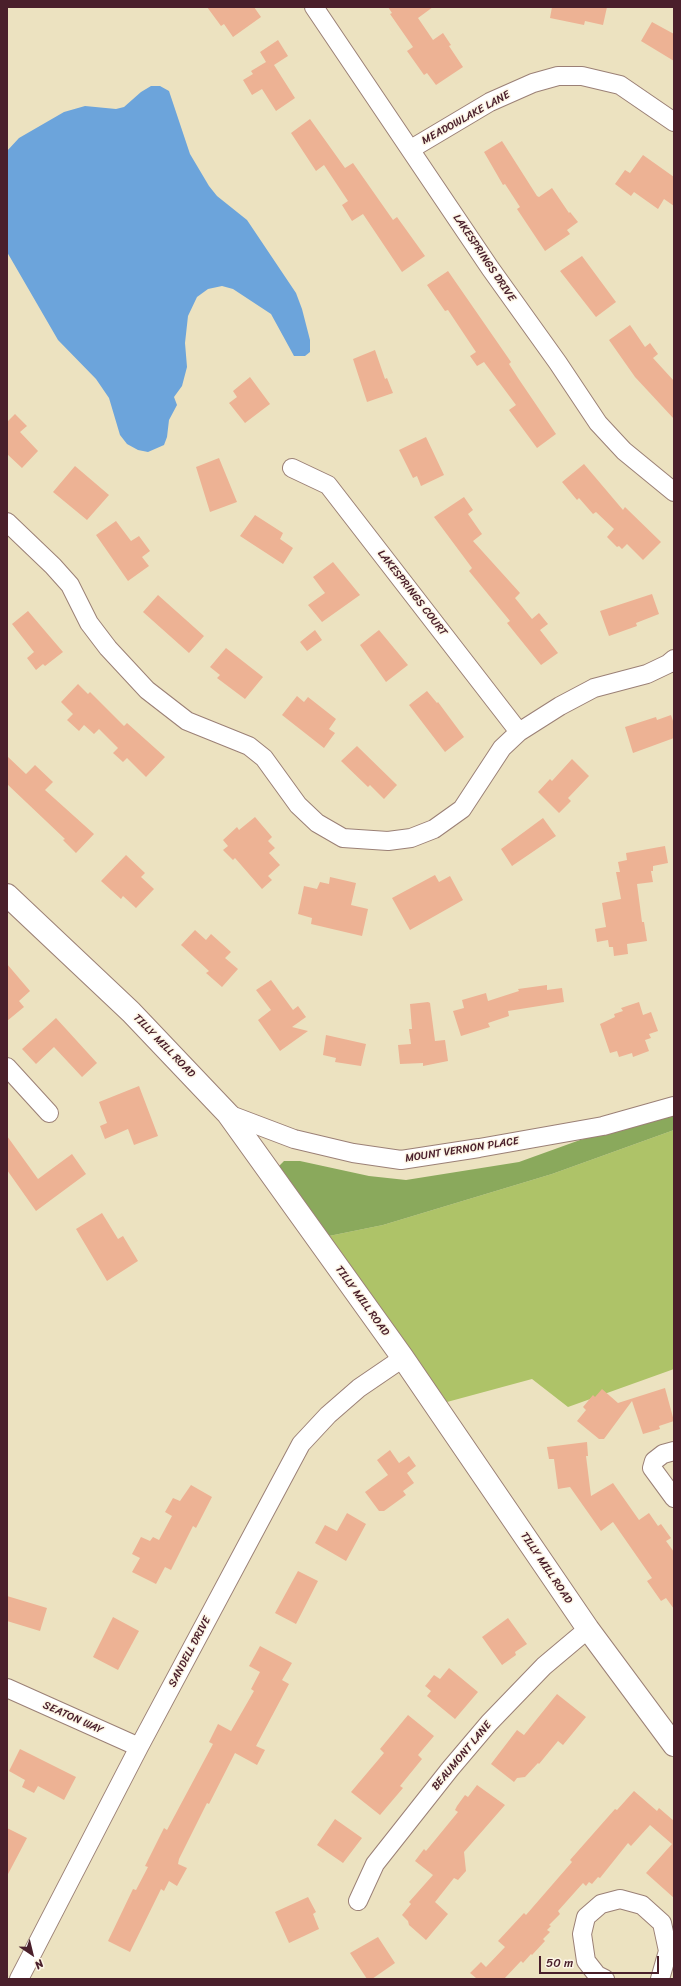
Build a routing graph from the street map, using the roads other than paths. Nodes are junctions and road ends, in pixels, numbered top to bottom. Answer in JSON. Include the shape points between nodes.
{"nodes":[{"id":1,"x":314,"y":7,"type":"edge"},
{"id":2,"x":674,"y":122,"type":"edge"},
{"id":3,"x":411,"y":149,"type":"junction"},
{"id":4,"x":292,"y":468,"type":"dead end"},
{"id":5,"x":674,"y":492,"type":"edge"},
{"id":6,"x":7,"y":522,"type":"edge"},
{"id":7,"x":674,"y":659,"type":"edge"},
{"id":8,"x":519,"y":732,"type":"junction"},
{"id":9,"x":7,"y":895,"type":"edge"},
{"id":10,"x":7,"y":1067,"type":"edge"},
{"id":11,"x":674,"y":1106,"type":"edge"},
{"id":12,"x":49,"y":1113,"type":"dead end"},
{"id":13,"x":228,"y":1114,"type":"junction"},
{"id":14,"x":403,"y":1358,"type":"junction"},
{"id":15,"x":674,"y":1451,"type":"edge"},
{"id":16,"x":673,"y":1492,"type":"edge"},
{"id":17,"x":588,"y":1629,"type":"junction"},
{"id":18,"x":7,"y":1688,"type":"edge"},
{"id":19,"x":674,"y":1745,"type":"edge"},
{"id":20,"x":139,"y":1748,"type":"junction"},
{"id":21,"x":358,"y":1902,"type":"dead end"},
{"id":22,"x":19,"y":1979,"type":"edge"},
{"id":23,"x":605,"y":1979,"type":"edge"},
{"id":24,"x":660,"y":1979,"type":"edge"}],
"edges":[{"from":1,"to":3,"type":"street","name":"LAKESPRINGS DRIVE"},
{"from":2,"to":3,"type":"street","name":"MEADOWLAKE LANE","via":[[620,85],[582,76],[558,76],[533,83],[490,102]]},
{"from":3,"to":5,"type":"street","name":"LAKESPRINGS DRIVE","via":[[598,423],[624,451]]},
{"from":4,"to":8,"type":"street","name":"LAKESPRINGS COURT","via":[[328,485]]},
{"from":6,"to":8,"type":"street","via":[[70,585],[89,623],[147,690],[187,721],[249,746],[264,758],[298,805],[317,823],[344,838],[388,841],[411,838],[434,829],[462,809],[502,748]]},
{"from":7,"to":8,"type":"street","via":[[647,674],[594,688]]},
{"from":9,"to":13,"type":"street","name":"TILLY MILL ROAD","via":[[131,1012]]},
{"from":10,"to":12,"type":"street"},
{"from":11,"to":13,"type":"street","name":"MOUNT VERNON PLACE","via":[[603,1126],[402,1160],[353,1153],[294,1139]]},
{"from":13,"to":14,"type":"street","name":"TILLY MILL ROAD"},
{"from":14,"to":17,"type":"street","name":"TILLY MILL ROAD"},
{"from":14,"to":20,"type":"street","name":"SANDELL DRIVE","via":[[359,1388],[328,1415],[301,1444]]},
{"from":15,"to":16,"type":"street","via":[[663,1454],[654,1461],[652,1468]]},
{"from":17,"to":19,"type":"street","name":"TILLY MILL ROAD"},
{"from":17,"to":21,"type":"street","name":"BEAUMONT LANE","via":[[544,1666],[450,1768],[375,1864]]},
{"from":18,"to":20,"type":"street","name":"SEATON WAY"},
{"from":20,"to":22,"type":"street","name":"SANDELL DRIVE"},
{"from":23,"to":24,"type":"street","via":[[597,1975],[586,1961],[582,1934],[586,1917],[602,1904],[620,1899],[642,1905],[662,1923],[668,1951]]}]}
